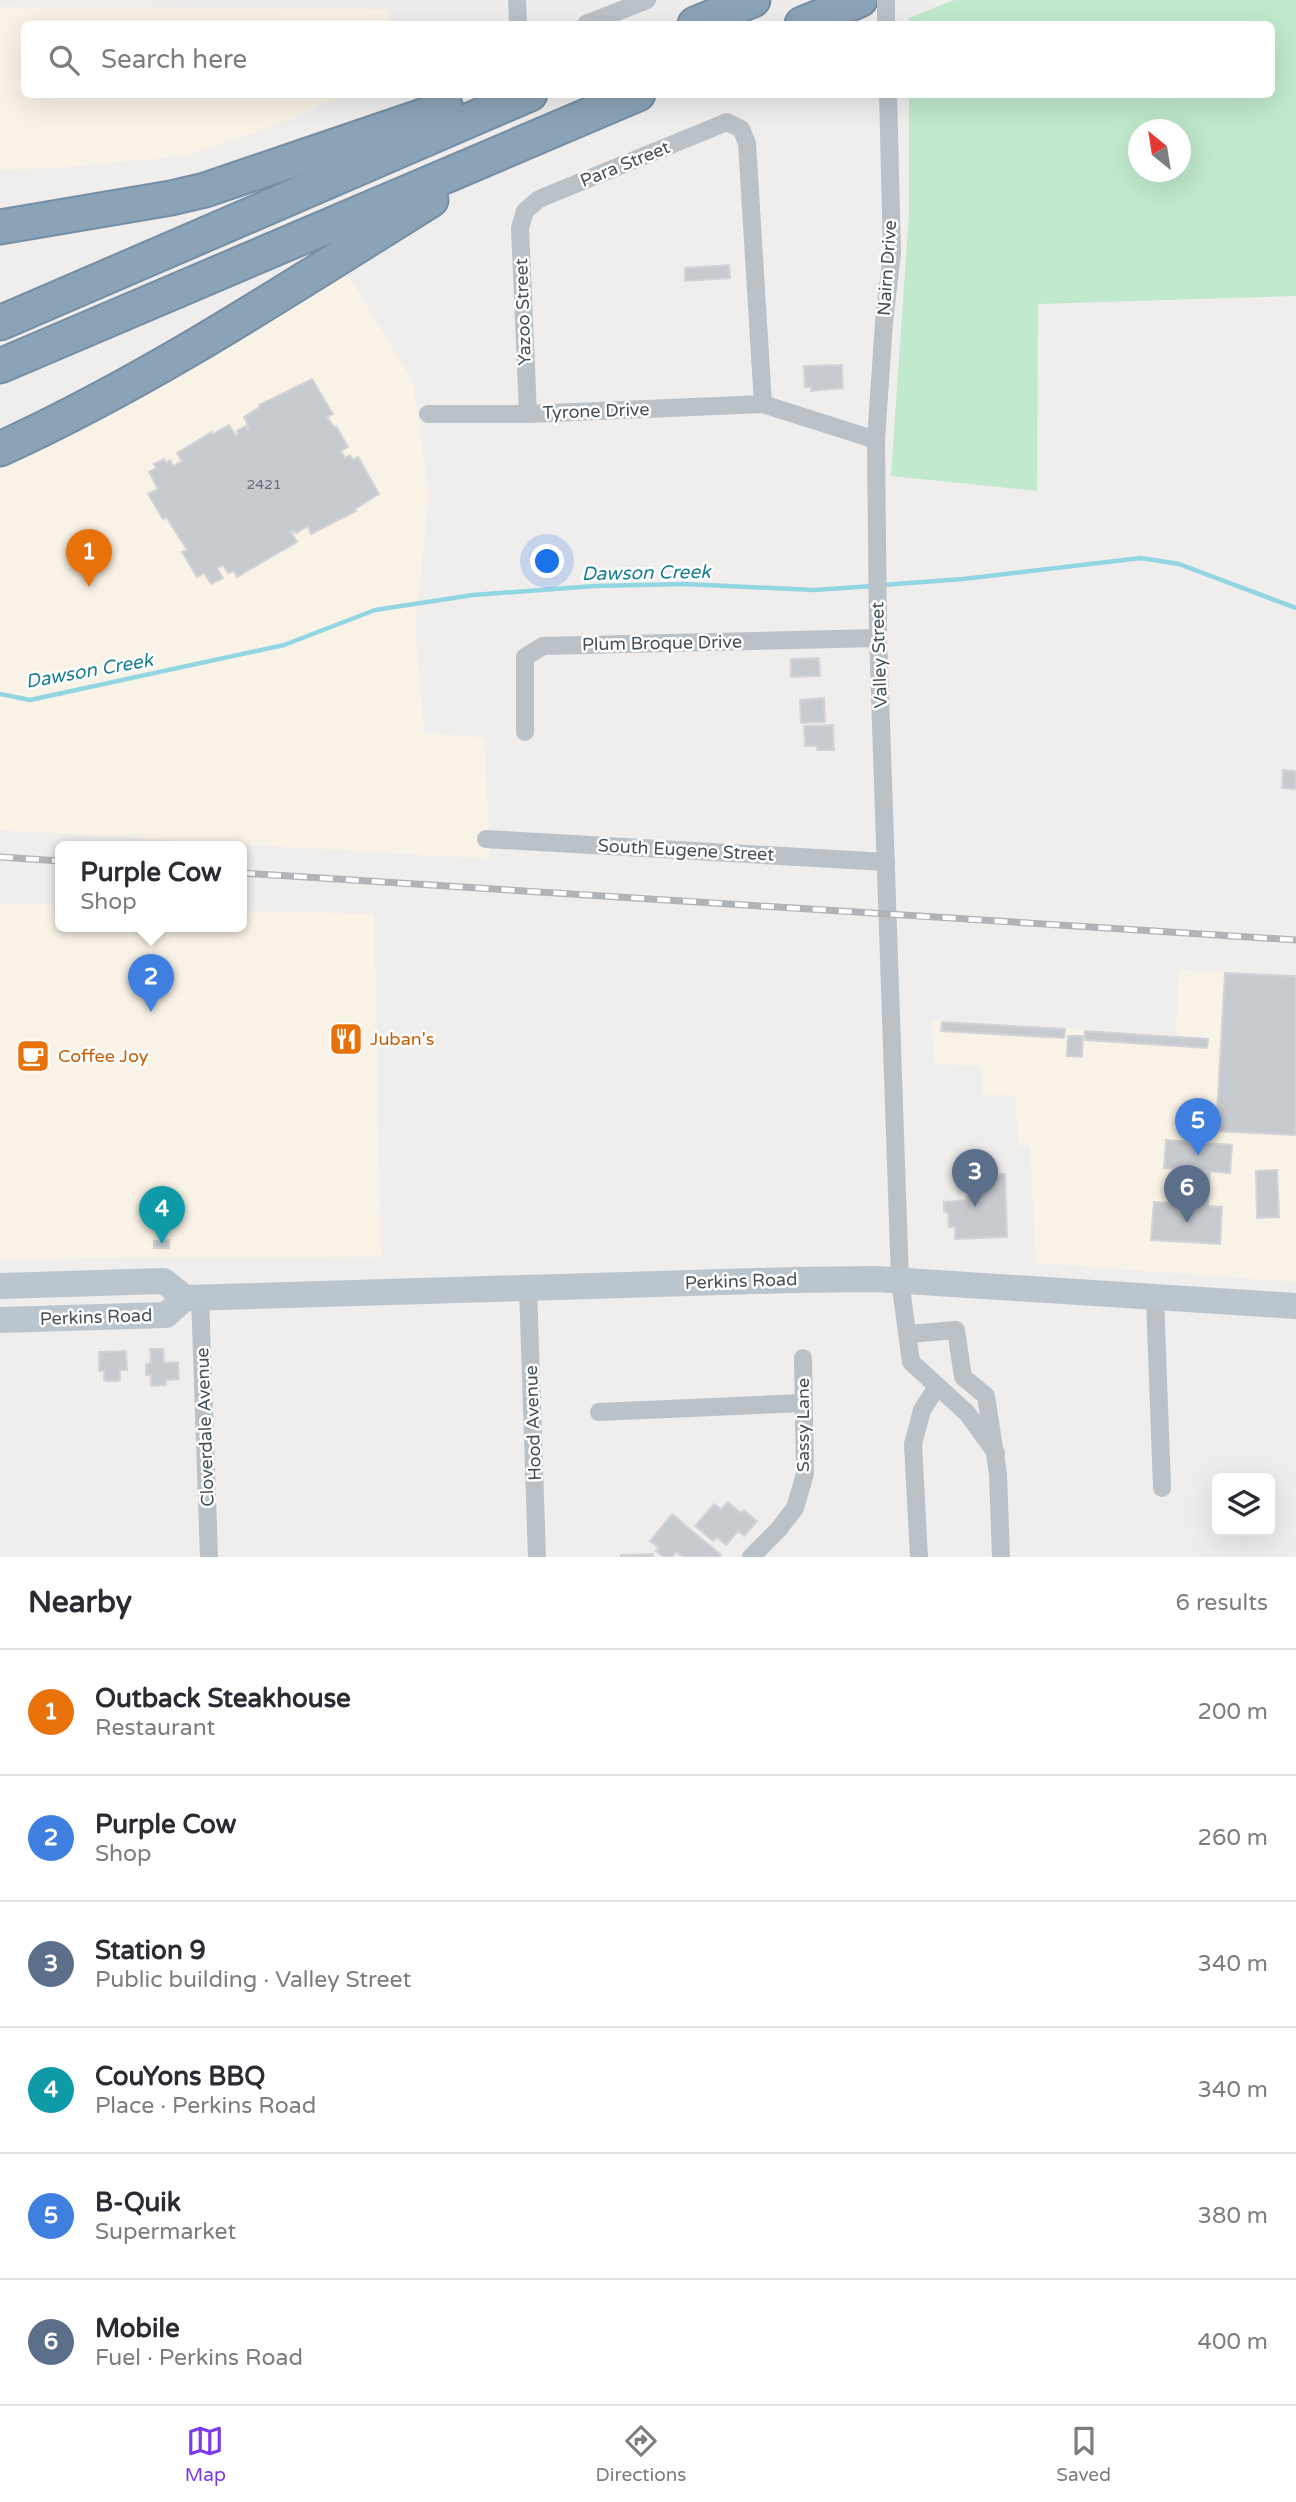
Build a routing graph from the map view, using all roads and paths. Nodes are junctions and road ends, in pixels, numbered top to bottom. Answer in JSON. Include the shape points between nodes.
{"nodes":[{"id":1,"x":517,"y":0,"type":"edge"},
{"id":2,"x":647,"y":0,"type":"edge"},
{"id":3,"x":753,"y":0,"type":"edge"},
{"id":4,"x":860,"y":0,"type":"edge"},
{"id":5,"x":886,"y":0,"type":"edge"},
{"id":6,"x":518,"y":21,"type":"edge"},
{"id":7,"x":594,"y":21,"type":"edge"},
{"id":8,"x":702,"y":21,"type":"edge"},
{"id":9,"x":809,"y":21,"type":"edge"},
{"id":10,"x":887,"y":21,"type":"edge"},
{"id":11,"x":473,"y":98,"type":"edge"},
{"id":12,"x":512,"y":98,"type":"edge"},
{"id":13,"x":629,"y":98,"type":"edge"},
{"id":14,"x":888,"y":98,"type":"edge"},
{"id":15,"x":518,"y":145,"type":"junction"},
{"id":16,"x":0,"y":211,"type":"edge"},
{"id":17,"x":525,"y":211,"type":"joint"},
{"id":18,"x":45,"y":218,"type":"junction"},
{"id":19,"x":0,"y":227,"type":"edge"},
{"id":20,"x":0,"y":323,"type":"edge"},
{"id":21,"x":0,"y":366,"type":"edge"},
{"id":22,"x":763,"y":404,"type":"junction"},
{"id":23,"x":428,"y":414,"type":"dead end"},
{"id":24,"x":528,"y":414,"type":"junction"},
{"id":25,"x":876,"y":440,"type":"junction"},
{"id":26,"x":0,"y":449,"type":"edge"},
{"id":27,"x":878,"y":637,"type":"junction"},
{"id":28,"x":525,"y":732,"type":"dead end"},
{"id":29,"x":486,"y":839,"type":"dead end"},
{"id":30,"x":886,"y":862,"type":"junction"},
{"id":31,"x":900,"y":1281,"type":"junction"},
{"id":32,"x":0,"y":1286,"type":"edge"},
{"id":33,"x":528,"y":1288,"type":"junction"},
{"id":34,"x":193,"y":1298,"type":"junction"},
{"id":35,"x":1155,"y":1298,"type":"junction"},
{"id":36,"x":1296,"y":1306,"type":"edge"},
{"id":37,"x":0,"y":1320,"type":"edge"},
{"id":38,"x":909,"y":1334,"type":"junction"},
{"id":39,"x":803,"y":1358,"type":"dead end"},
{"id":40,"x":937,"y":1387,"type":"junction"},
{"id":41,"x":802,"y":1403,"type":"junction"},
{"id":42,"x":599,"y":1412,"type":"dead end"},
{"id":43,"x":996,"y":1453,"type":"junction"},
{"id":44,"x":1162,"y":1488,"type":"dead end"},
{"id":45,"x":209,"y":1557,"type":"edge"},
{"id":46,"x":537,"y":1557,"type":"edge"},
{"id":47,"x":751,"y":1557,"type":"edge"},
{"id":48,"x":919,"y":1557,"type":"edge"},
{"id":49,"x":1001,"y":1557,"type":"edge"}],
"edges":[{"from":1,"to":6,"type":"street"},
{"from":2,"to":7,"type":"street"},
{"from":3,"to":8,"type":"highway"},
{"from":4,"to":9,"type":"highway"},
{"from":5,"to":10,"type":"street"},
{"from":11,"to":18,"type":"highway","via":[[205,190]]},
{"from":12,"to":20,"type":"highway"},
{"from":13,"to":15,"type":"highway"},
{"from":14,"to":25,"type":"street","name":"Nairn Drive","via":[[892,253]]},
{"from":15,"to":21,"type":"highway"},
{"from":15,"to":26,"type":"highway","via":[[169,362]]},
{"from":16,"to":18,"type":"highway"},
{"from":17,"to":22,"type":"street","name":"Para Street","via":[[539,199],[727,122],[741,129],[747,144]]},
{"from":17,"to":24,"type":"street","name":"Yazoo Street","via":[[520,228]]},
{"from":18,"to":19,"type":"highway"},
{"from":22,"to":24,"type":"street","name":"Tyrone Drive"},
{"from":22,"to":25,"type":"street"},
{"from":23,"to":24,"type":"street","name":"Tyrone Drive"},
{"from":25,"to":27,"type":"street","name":"Valley Street"},
{"from":27,"to":28,"type":"street","name":"Plum Broque Drive","via":[[543,646],[525,657]]},
{"from":27,"to":30,"type":"street","name":"Valley Street"},
{"from":29,"to":30,"type":"street","name":"South Eugene Street"},
{"from":30,"to":31,"type":"street","name":"Valley Street"},
{"from":31,"to":33,"type":"main road","name":"Perkins Road"},
{"from":31,"to":35,"type":"main road","name":"Perkins Road"},
{"from":31,"to":38,"type":"street","name":"Valley Street"},
{"from":32,"to":34,"type":"main road","name":"Perkins Road","via":[[164,1281]]},
{"from":33,"to":34,"type":"main road","name":"Perkins Road"},
{"from":33,"to":46,"type":"street","name":"Hood Avenue"},
{"from":34,"to":37,"type":"main road","name":"Perkins Road","via":[[166,1315]]},
{"from":34,"to":45,"type":"street","name":"Cloverdale Avenue"},
{"from":35,"to":36,"type":"main road","name":"Perkins Road"},
{"from":35,"to":44,"type":"street"},
{"from":38,"to":40,"type":"street","name":"Valley Street","via":[[911,1362]]},
{"from":38,"to":43,"type":"street","via":[[956,1330],[963,1377],[986,1396]]},
{"from":39,"to":41,"type":"street","name":"Sassy Lane"},
{"from":40,"to":43,"type":"street","name":"Valley Street","via":[[967,1413]]},
{"from":40,"to":48,"type":"street","via":[[922,1410],[913,1444]]},
{"from":41,"to":42,"type":"street"},
{"from":41,"to":47,"type":"street","name":"Sassy Lane","via":[[805,1474],[795,1508]]},
{"from":43,"to":49,"type":"street"}]}
